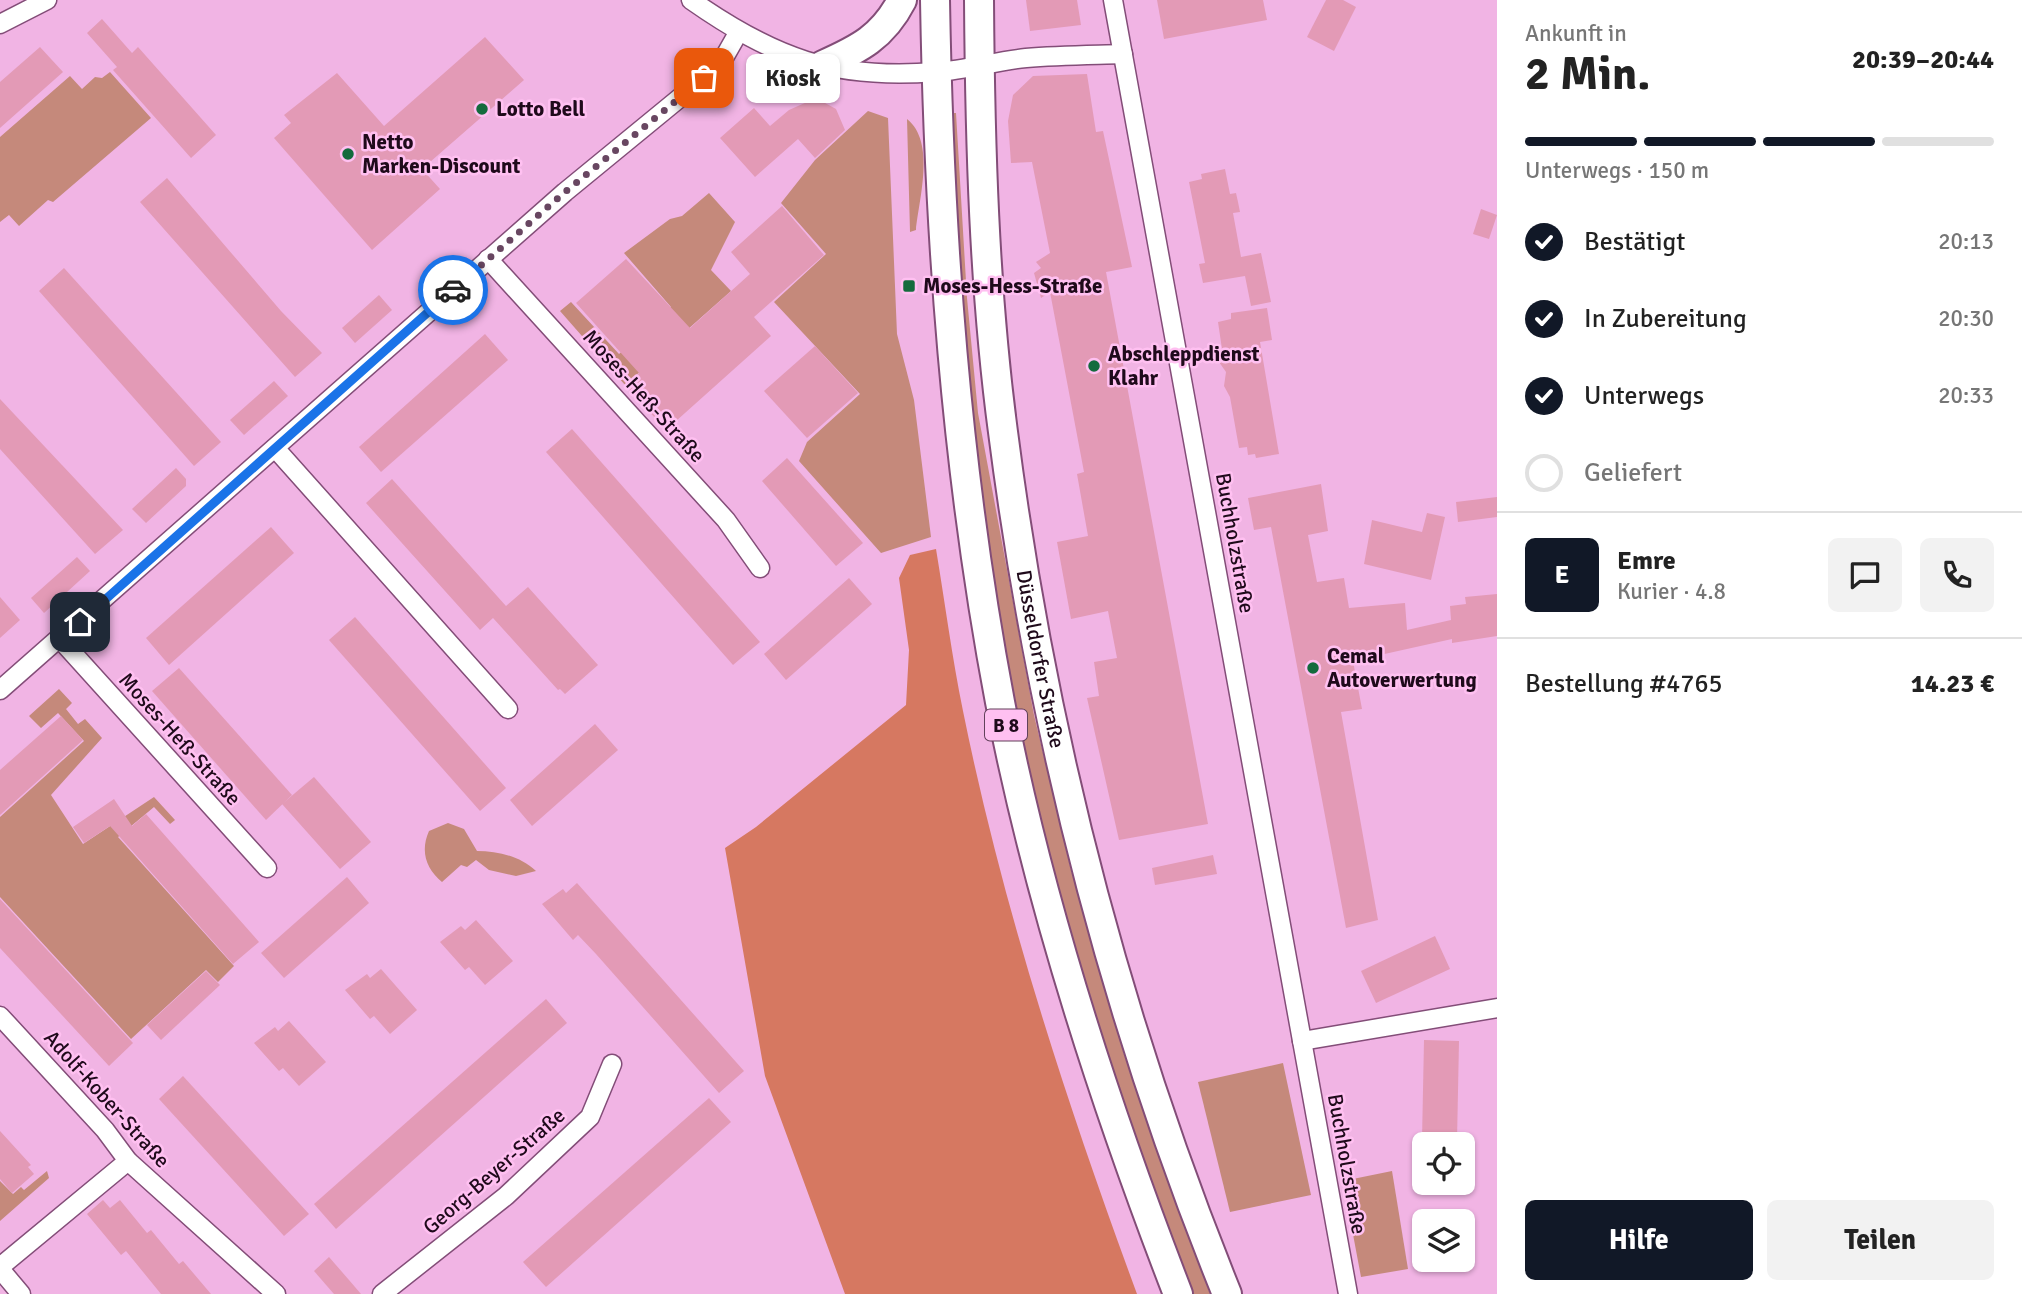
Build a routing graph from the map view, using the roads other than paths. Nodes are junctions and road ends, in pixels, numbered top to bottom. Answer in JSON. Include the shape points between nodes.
{"nodes":[{"id":1,"x":47,"y":0,"type":"edge"},
{"id":2,"x":691,"y":0,"type":"edge"},
{"id":3,"x":902,"y":0,"type":"edge"},
{"id":4,"x":934,"y":0,"type":"edge"},
{"id":5,"x":979,"y":0,"type":"edge"},
{"id":6,"x":1113,"y":0,"type":"edge"},
{"id":7,"x":0,"y":24,"type":"edge"},
{"id":8,"x":738,"y":33,"type":"junction"},
{"id":9,"x":1123,"y":54,"type":"junction"},
{"id":10,"x":823,"y":65,"type":"junction"},
{"id":11,"x":980,"y":67,"type":"junction"},
{"id":12,"x":936,"y":72,"type":"junction"},
{"id":13,"x":488,"y":259,"type":"junction"},
{"id":14,"x":275,"y":448,"type":"junction"},
{"id":15,"x":760,"y":568,"type":"dead end"},
{"id":16,"x":60,"y":639,"type":"junction"},
{"id":17,"x":0,"y":690,"type":"edge"},
{"id":18,"x":508,"y":709,"type":"dead end"},
{"id":19,"x":267,"y":869,"type":"dead end"},
{"id":20,"x":1497,"y":1008,"type":"edge"},
{"id":21,"x":0,"y":1016,"type":"edge"},
{"id":22,"x":1302,"y":1041,"type":"junction"},
{"id":23,"x":612,"y":1064,"type":"dead end"},
{"id":24,"x":128,"y":1161,"type":"junction"},
{"id":25,"x":0,"y":1268,"type":"edge"},
{"id":26,"x":21,"y":1294,"type":"edge"},
{"id":27,"x":276,"y":1294,"type":"edge"},
{"id":28,"x":382,"y":1294,"type":"edge"},
{"id":29,"x":1178,"y":1294,"type":"edge"},
{"id":30,"x":1227,"y":1294,"type":"edge"},
{"id":31,"x":1348,"y":1294,"type":"edge"}],
"edges":[{"from":1,"to":7,"type":"street"},
{"from":2,"to":8,"type":"street"},
{"from":3,"to":10,"type":"main road","via":[[893,18],[864,46]]},
{"from":4,"to":12,"type":"main road","number":"B 8"},
{"from":5,"to":11,"type":"main road","name":"Düsseldorfer Straße","number":"B 8"},
{"from":6,"to":9,"type":"street","name":"Buchholzstraße"},
{"from":8,"to":10,"type":"street"},
{"from":8,"to":13,"type":"street","via":[[721,63]]},
{"from":9,"to":11,"type":"street","via":[[1027,58]]},
{"from":9,"to":22,"type":"street","name":"Buchholzstraße"},
{"from":10,"to":12,"type":"street","via":[[879,74]]},
{"from":11,"to":12,"type":"street"},
{"from":11,"to":30,"type":"main road","name":"Düsseldorfer Straße","number":"B 8","via":[[989,296],[1003,430],[1045,694],[1080,849],[1129,1020]]},
{"from":12,"to":29,"type":"main road","number":"B 8","via":[[947,299],[958,416],[1001,704],[1037,860],[1083,1020]]},
{"from":13,"to":14,"type":"street"},
{"from":13,"to":15,"type":"street","name":"Moses-Heß-Straße","via":[[726,520]]},
{"from":14,"to":16,"type":"street"},
{"from":14,"to":18,"type":"street"},
{"from":16,"to":17,"type":"street"},
{"from":16,"to":19,"type":"street","name":"Moses-Heß-Straße"},
{"from":20,"to":22,"type":"street"},
{"from":21,"to":24,"type":"street","name":"Adolf-Kober-Straße","via":[[106,1130]]},
{"from":22,"to":31,"type":"street","name":"Buchholzstraße"},
{"from":23,"to":28,"type":"street","name":"Georg-Beyer-Straße","via":[[590,1117],[506,1196]]},
{"from":24,"to":25,"type":"street"},
{"from":24,"to":27,"type":"street","name":"Adolf-Kober-Straße"},
{"from":25,"to":26,"type":"street"}]}
